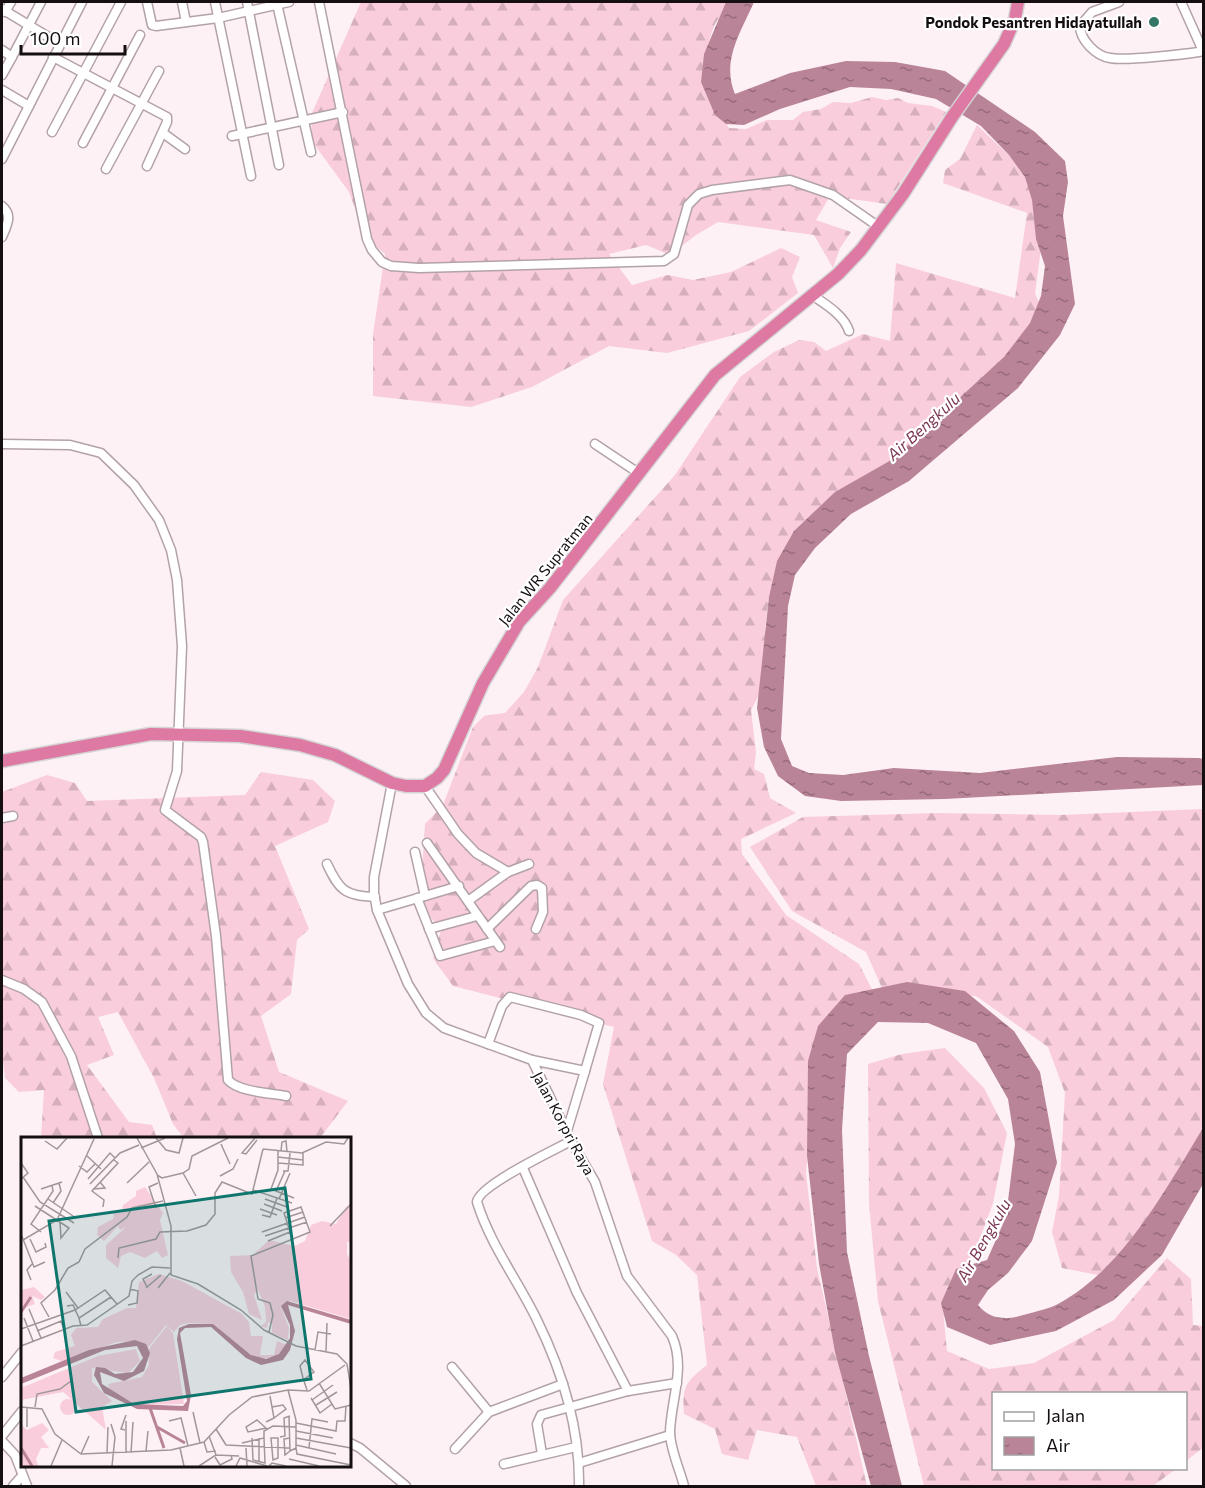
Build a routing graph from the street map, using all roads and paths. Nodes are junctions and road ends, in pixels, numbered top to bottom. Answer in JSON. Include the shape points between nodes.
{"nodes":[{"id":1,"x":11,"y":2,"type":"edge"},
{"id":2,"x":41,"y":2,"type":"edge"},
{"id":3,"x":82,"y":2,"type":"edge"},
{"id":4,"x":121,"y":2,"type":"edge"},
{"id":5,"x":147,"y":2,"type":"edge"},
{"id":6,"x":182,"y":2,"type":"edge"},
{"id":7,"x":215,"y":2,"type":"edge"},
{"id":8,"x":247,"y":2,"type":"edge"},
{"id":9,"x":289,"y":2,"type":"edge"},
{"id":10,"x":319,"y":2,"type":"edge"},
{"id":11,"x":1018,"y":2,"type":"edge"},
{"id":12,"x":1119,"y":2,"type":"edge"},
{"id":13,"x":1181,"y":2,"type":"edge"},
{"id":14,"x":277,"y":4,"type":"junction"},
{"id":15,"x":3,"y":11,"type":"edge"},
{"id":16,"x":249,"y":12,"type":"junction"},
{"id":17,"x":218,"y":18,"type":"junction"},
{"id":18,"x":186,"y":22,"type":"junction"},
{"id":19,"x":28,"y":26,"type":"junction"},
{"id":20,"x":140,"y":35,"type":"dead end"},
{"id":21,"x":60,"y":44,"type":"junction"},
{"id":22,"x":2,"y":50,"type":"edge"},
{"id":23,"x":1203,"y":51,"type":"edge"},
{"id":24,"x":12,"y":57,"type":"junction"},
{"id":25,"x":53,"y":57,"type":"junction"},
{"id":26,"x":159,"y":70,"type":"dead end"},
{"id":27,"x":83,"y":72,"type":"junction"},
{"id":28,"x":2,"y":75,"type":"edge"},
{"id":29,"x":112,"y":88,"type":"junction"},
{"id":30,"x":2,"y":90,"type":"edge"},
{"id":31,"x":141,"y":103,"type":"junction"},
{"id":32,"x":29,"y":106,"type":"junction"},
{"id":33,"x":343,"y":112,"type":"junction"},
{"id":34,"x":303,"y":120,"type":"junction"},
{"id":35,"x":271,"y":126,"type":"junction"},
{"id":36,"x":52,"y":132,"type":"dead end"},
{"id":37,"x":163,"y":133,"type":"junction"},
{"id":38,"x":242,"y":134,"type":"junction"},
{"id":39,"x":232,"y":136,"type":"dead end"},
{"id":40,"x":83,"y":143,"type":"dead end"},
{"id":41,"x":185,"y":149,"type":"dead end"},
{"id":42,"x":311,"y":152,"type":"dead end"},
{"id":43,"x":2,"y":159,"type":"edge"},
{"id":44,"x":279,"y":165,"type":"dead end"},
{"id":45,"x":147,"y":166,"type":"dead end"},
{"id":46,"x":106,"y":169,"type":"dead end"},
{"id":47,"x":251,"y":177,"type":"dead end"},
{"id":48,"x":2,"y":206,"type":"edge"},
{"id":49,"x":879,"y":226,"type":"junction"},
{"id":50,"x":2,"y":237,"type":"edge"},
{"id":51,"x":812,"y":295,"type":"junction"},
{"id":52,"x":849,"y":331,"type":"dead end"},
{"id":53,"x":2,"y":444,"type":"edge"},
{"id":54,"x":595,"y":444,"type":"dead end"},
{"id":55,"x":640,"y":474,"type":"junction"},
{"id":56,"x":180,"y":735,"type":"junction"},
{"id":57,"x":2,"y":761,"type":"edge"},
{"id":58,"x":392,"y":783,"type":"junction"},
{"id":59,"x":425,"y":786,"type":"junction"},
{"id":60,"x":13,"y":816,"type":"dead end"},
{"id":61,"x":2,"y":818,"type":"edge"},
{"id":62,"x":427,"y":843,"type":"dead end"},
{"id":63,"x":415,"y":852,"type":"dead end"},
{"id":64,"x":327,"y":864,"type":"dead end"},
{"id":65,"x":529,"y":864,"type":"dead end"},
{"id":66,"x":508,"y":872,"type":"junction"},
{"id":67,"x":459,"y":886,"type":"junction"},
{"id":68,"x":375,"y":897,"type":"junction"},
{"id":69,"x":421,"y":897,"type":"junction"},
{"id":70,"x":468,"y":901,"type":"junction"},
{"id":71,"x":377,"y":910,"type":"junction"},
{"id":72,"x":477,"y":916,"type":"junction"},
{"id":73,"x":429,"y":929,"type":"junction"},
{"id":74,"x":487,"y":929,"type":"junction"},
{"id":75,"x":536,"y":929,"type":"dead end"},
{"id":76,"x":2,"y":980,"type":"edge"},
{"id":77,"x":488,"y":1044,"type":"junction"},
{"id":78,"x":532,"y":1060,"type":"junction"},
{"id":79,"x":585,"y":1071,"type":"junction"},
{"id":80,"x":286,"y":1096,"type":"dead end"},
{"id":81,"x":567,"y":1131,"type":"junction"},
{"id":82,"x":98,"y":1137,"type":"edge"},
{"id":83,"x":570,"y":1141,"type":"junction"},
{"id":84,"x":523,"y":1168,"type":"junction"},
{"id":85,"x":21,"y":1353,"type":"edge"},
{"id":86,"x":452,"y":1367,"type":"dead end"},
{"id":87,"x":2,"y":1377,"type":"edge"},
{"id":88,"x":677,"y":1383,"type":"junction"},
{"id":89,"x":563,"y":1384,"type":"junction"},
{"id":90,"x":627,"y":1391,"type":"junction"},
{"id":91,"x":571,"y":1405,"type":"junction"},
{"id":92,"x":489,"y":1412,"type":"junction"},
{"id":93,"x":18,"y":1423,"type":"edge"},
{"id":94,"x":670,"y":1435,"type":"junction"},
{"id":95,"x":2,"y":1438,"type":"edge"},
{"id":96,"x":351,"y":1444,"type":"edge"},
{"id":97,"x":576,"y":1447,"type":"junction"},
{"id":98,"x":455,"y":1449,"type":"dead end"},
{"id":99,"x":542,"y":1454,"type":"junction"},
{"id":100,"x":579,"y":1463,"type":"junction"},
{"id":101,"x":504,"y":1464,"type":"dead end"},
{"id":102,"x":22,"y":1476,"type":"junction"},
{"id":103,"x":13,"y":1486,"type":"edge"},
{"id":104,"x":27,"y":1486,"type":"edge"},
{"id":105,"x":406,"y":1486,"type":"edge"},
{"id":106,"x":579,"y":1486,"type":"edge"},
{"id":107,"x":684,"y":1486,"type":"edge"}],
"edges":[{"from":1,"to":15,"type":"street"},
{"from":2,"to":19,"type":"street"},
{"from":3,"to":21,"type":"street"},
{"from":4,"to":27,"type":"street"},
{"from":5,"to":18,"type":"street","via":[[152,25]]},
{"from":6,"to":18,"type":"street"},
{"from":7,"to":17,"type":"street"},
{"from":8,"to":16,"type":"street"},
{"from":9,"to":14,"type":"street"},
{"from":10,"to":33,"type":"street"},
{"from":11,"to":49,"type":"highway","name":"Jalan WR Supratman","via":[[1010,33],[989,67]]},
{"from":12,"to":23,"type":"street","via":[[1092,12],[1080,26],[1082,37],[1101,55],[1116,59]]},
{"from":13,"to":23,"type":"street"},
{"from":14,"to":16,"type":"street"},
{"from":14,"to":34,"type":"street"},
{"from":15,"to":19,"type":"street"},
{"from":16,"to":17,"type":"street"},
{"from":16,"to":35,"type":"street"},
{"from":17,"to":18,"type":"street"},
{"from":17,"to":38,"type":"street"},
{"from":19,"to":21,"type":"street"},
{"from":19,"to":24,"type":"street"},
{"from":20,"to":29,"type":"street"},
{"from":21,"to":25,"type":"street"},
{"from":22,"to":24,"type":"street"},
{"from":24,"to":28,"type":"street"},
{"from":25,"to":27,"type":"street"},
{"from":25,"to":32,"type":"street"},
{"from":26,"to":31,"type":"street"},
{"from":27,"to":29,"type":"street"},
{"from":27,"to":36,"type":"street"},
{"from":29,"to":31,"type":"street"},
{"from":29,"to":40,"type":"street"},
{"from":30,"to":32,"type":"street"},
{"from":31,"to":37,"type":"street","via":[[167,117]]},
{"from":31,"to":46,"type":"street"},
{"from":32,"to":43,"type":"street"},
{"from":33,"to":34,"type":"street"},
{"from":33,"to":49,"type":"street","via":[[367,239],[376,256],[391,266],[456,268],[664,261],[674,254],[688,205],[699,194],[790,180],[833,195]]},
{"from":34,"to":35,"type":"street"},
{"from":34,"to":42,"type":"street"},
{"from":35,"to":38,"type":"street"},
{"from":35,"to":44,"type":"street"},
{"from":37,"to":41,"type":"street"},
{"from":37,"to":45,"type":"street"},
{"from":38,"to":39,"type":"street"},
{"from":38,"to":47,"type":"street"},
{"from":48,"to":50,"type":"street","via":[[9,219]]},
{"from":49,"to":51,"type":"highway","name":"Jalan WR Supratman","via":[[850,263]]},
{"from":51,"to":52,"type":"street","via":[[838,314]]},
{"from":51,"to":55,"type":"highway","name":"Jalan WR Supratman","via":[[716,375]]},
{"from":53,"to":56,"type":"street","via":[[92,449],[107,458],[147,501],[171,550],[177,580],[182,646]]},
{"from":54,"to":55,"type":"street"},
{"from":55,"to":59,"type":"highway","name":"Jalan WR Supratman","via":[[519,622],[483,683],[444,770]]},
{"from":56,"to":57,"type":"highway","via":[[135,735]]},
{"from":56,"to":58,"type":"highway","via":[[240,736],[300,745],[335,755]]},
{"from":56,"to":80,"type":"street","via":[[177,771],[165,810],[203,842],[216,936],[228,1080],[233,1085]]},
{"from":58,"to":59,"type":"highway"},
{"from":58,"to":68,"type":"street","name":"Jalan Korpri Raya","via":[[374,876]]},
{"from":59,"to":66,"type":"street","via":[[476,853]]},
{"from":60,"to":61,"type":"street"},
{"from":62,"to":67,"type":"street"},
{"from":63,"to":69,"type":"street"},
{"from":64,"to":68,"type":"street","via":[[347,894]]},
{"from":65,"to":66,"type":"street"},
{"from":66,"to":70,"type":"street"},
{"from":67,"to":69,"type":"street"},
{"from":67,"to":70,"type":"street"},
{"from":68,"to":71,"type":"street","name":"Jalan Korpri Raya"},
{"from":69,"to":71,"type":"street"},
{"from":69,"to":73,"type":"street"},
{"from":70,"to":72,"type":"street"},
{"from":71,"to":77,"type":"street","name":"Jalan Korpri Raya","via":[[408,984],[426,1013],[444,1028]]},
{"from":72,"to":73,"type":"street"},
{"from":72,"to":74,"type":"street"},
{"from":73,"to":74,"type":"street","via":[[441,957],[498,944]]},
{"from":74,"to":75,"type":"street","via":[[531,886],[537,885],[542,888],[543,912]]},
{"from":76,"to":82,"type":"street","via":[[42,1002],[71,1056]]},
{"from":77,"to":78,"type":"street","name":"Jalan Korpri Raya"},
{"from":77,"to":79,"type":"street","via":[[502,1006],[510,998],[581,1015],[599,1025]]},
{"from":78,"to":79,"type":"street"},
{"from":78,"to":81,"type":"street","name":"Jalan Korpri Raya"},
{"from":79,"to":81,"type":"street"},
{"from":81,"to":83,"type":"street","name":"Jalan Korpri Raya"},
{"from":83,"to":84,"type":"street"},
{"from":83,"to":88,"type":"street","name":"Jalan Korpri Raya","via":[[604,1202],[627,1276],[677,1347]]},
{"from":84,"to":89,"type":"street","via":[[483,1191],[477,1202],[537,1320]]},
{"from":84,"to":90,"type":"street"},
{"from":85,"to":87,"type":"street"},
{"from":86,"to":92,"type":"street"},
{"from":88,"to":90,"type":"street"},
{"from":88,"to":94,"type":"street","name":"Jalan Korpri Raya"},
{"from":89,"to":91,"type":"street"},
{"from":89,"to":92,"type":"street"},
{"from":90,"to":91,"type":"street"},
{"from":91,"to":97,"type":"street"},
{"from":91,"to":99,"type":"street","via":[[538,1419]]},
{"from":92,"to":98,"type":"street"},
{"from":93,"to":95,"type":"street"},
{"from":94,"to":100,"type":"street"},
{"from":94,"to":107,"type":"street","name":"Jalan Korpri Raya"},
{"from":95,"to":102,"type":"street","via":[[15,1455]]},
{"from":96,"to":105,"type":"street"},
{"from":97,"to":99,"type":"street"},
{"from":97,"to":100,"type":"street"},
{"from":99,"to":101,"type":"street"},
{"from":100,"to":106,"type":"street"},
{"from":102,"to":103,"type":"street"},
{"from":102,"to":104,"type":"street"}]}
